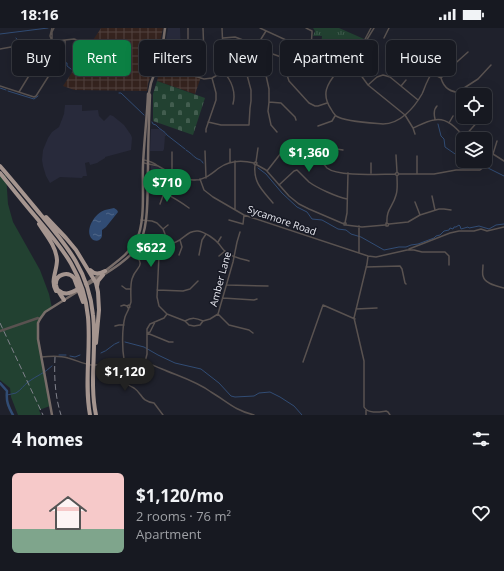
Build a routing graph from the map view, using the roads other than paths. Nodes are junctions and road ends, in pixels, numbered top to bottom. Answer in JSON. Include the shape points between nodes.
{"nodes":[{"id":1,"x":165,"y":28,"type":"edge"},
{"id":2,"x":188,"y":28,"type":"edge"},
{"id":3,"x":203,"y":28,"type":"edge"},
{"id":4,"x":222,"y":28,"type":"edge"},
{"id":5,"x":260,"y":28,"type":"edge"},
{"id":6,"x":306,"y":28,"type":"edge"},
{"id":7,"x":371,"y":28,"type":"edge"},
{"id":8,"x":374,"y":28,"type":"edge"},
{"id":9,"x":389,"y":28,"type":"edge"},
{"id":10,"x":52,"y":29,"type":"edge"},
{"id":11,"x":266,"y":31,"type":"junction"},
{"id":12,"x":223,"y":38,"type":"joint"},
{"id":13,"x":384,"y":38,"type":"dead end"},
{"id":14,"x":52,"y":40,"type":"edge"},
{"id":15,"x":65,"y":40,"type":"edge"},
{"id":16,"x":77,"y":40,"type":"dead end"},
{"id":17,"x":164,"y":40,"type":"edge"},
{"id":18,"x":188,"y":40,"type":"edge"},
{"id":19,"x":203,"y":40,"type":"edge"},
{"id":20,"x":261,"y":40,"type":"edge"},
{"id":21,"x":286,"y":40,"type":"edge"},
{"id":22,"x":312,"y":40,"type":"edge"},
{"id":23,"x":364,"y":40,"type":"edge"},
{"id":24,"x":367,"y":40,"type":"edge"},
{"id":25,"x":12,"y":47,"type":"edge"},
{"id":26,"x":0,"y":49,"type":"edge"},
{"id":27,"x":468,"y":52,"type":"dead end"},
{"id":28,"x":491,"y":65,"type":"dead end"},
{"id":29,"x":28,"y":76,"type":"edge"},
{"id":30,"x":49,"y":76,"type":"edge"},
{"id":31,"x":154,"y":76,"type":"edge"},
{"id":32,"x":195,"y":76,"type":"edge"},
{"id":33,"x":216,"y":76,"type":"edge"},
{"id":34,"x":228,"y":76,"type":"edge"},
{"id":35,"x":266,"y":76,"type":"edge"},
{"id":36,"x":287,"y":76,"type":"edge"},
{"id":37,"x":334,"y":76,"type":"edge"},
{"id":38,"x":361,"y":76,"type":"edge"},
{"id":39,"x":430,"y":76,"type":"edge"},
{"id":40,"x":436,"y":76,"type":"edge"},
{"id":41,"x":390,"y":77,"type":"joint"},
{"id":42,"x":212,"y":78,"type":"junction"},
{"id":43,"x":441,"y":78,"type":"junction"},
{"id":44,"x":406,"y":80,"type":"dead end"},
{"id":45,"x":368,"y":85,"type":"junction"},
{"id":46,"x":0,"y":86,"type":"edge"},
{"id":47,"x":401,"y":86,"type":"junction"},
{"id":48,"x":464,"y":88,"type":"edge"},
{"id":49,"x":19,"y":92,"type":"junction"},
{"id":50,"x":456,"y":92,"type":"edge"},
{"id":51,"x":149,"y":93,"type":"junction"},
{"id":52,"x":418,"y":100,"type":"junction"},
{"id":53,"x":269,"y":102,"type":"junction"},
{"id":54,"x":147,"y":103,"type":"junction"},
{"id":55,"x":327,"y":103,"type":"junction"},
{"id":56,"x":232,"y":104,"type":"dead end"},
{"id":57,"x":436,"y":106,"type":"dead end"},
{"id":58,"x":405,"y":115,"type":"junction"},
{"id":59,"x":150,"y":116,"type":"junction"},
{"id":60,"x":336,"y":116,"type":"junction"},
{"id":61,"x":453,"y":116,"type":"dead end"},
{"id":62,"x":435,"y":119,"type":"junction"},
{"id":63,"x":296,"y":120,"type":"dead end"},
{"id":64,"x":208,"y":122,"type":"junction"},
{"id":65,"x":450,"y":123,"type":"junction"},
{"id":66,"x":476,"y":124,"type":"edge"},
{"id":67,"x":318,"y":126,"type":"dead end"},
{"id":68,"x":413,"y":128,"type":"junction"},
{"id":69,"x":206,"y":132,"type":"dead end"},
{"id":70,"x":276,"y":132,"type":"dead end"},
{"id":71,"x":460,"y":132,"type":"edge"},
{"id":72,"x":470,"y":132,"type":"edge"},
{"id":73,"x":415,"y":134,"type":"dead end"},
{"id":74,"x":497,"y":141,"type":"dead end"},
{"id":75,"x":258,"y":148,"type":"dead end"},
{"id":76,"x":320,"y":148,"type":"junction"},
{"id":77,"x":230,"y":149,"type":"dead end"},
{"id":78,"x":343,"y":150,"type":"dead end"},
{"id":79,"x":205,"y":151,"type":"dead end"},
{"id":80,"x":172,"y":152,"type":"dead end"},
{"id":81,"x":493,"y":154,"type":"junction"},
{"id":82,"x":396,"y":155,"type":"dead end"},
{"id":83,"x":417,"y":156,"type":"dead end"},
{"id":84,"x":235,"y":161,"type":"junction"},
{"id":85,"x":504,"y":161,"type":"edge"},
{"id":86,"x":144,"y":162,"type":"junction"},
{"id":87,"x":148,"y":162,"type":"junction"},
{"id":88,"x":230,"y":162,"type":"junction"},
{"id":89,"x":371,"y":163,"type":"dead end"},
{"id":90,"x":256,"y":164,"type":"junction"},
{"id":91,"x":0,"y":166,"type":"edge"},
{"id":92,"x":267,"y":171,"type":"junction"},
{"id":93,"x":2,"y":172,"type":"edge"},
{"id":94,"x":172,"y":173,"type":"junction"},
{"id":95,"x":348,"y":173,"type":"junction"},
{"id":96,"x":371,"y":174,"type":"junction"},
{"id":97,"x":397,"y":174,"type":"junction"},
{"id":98,"x":417,"y":174,"type":"junction"},
{"id":99,"x":206,"y":178,"type":"junction"},
{"id":100,"x":200,"y":179,"type":"junction"},
{"id":101,"x":279,"y":184,"type":"junction"},
{"id":102,"x":147,"y":189,"type":"junction"},
{"id":103,"x":164,"y":193,"type":"junction"},
{"id":104,"x":432,"y":196,"type":"dead end"},
{"id":105,"x":26,"y":198,"type":"junction"},
{"id":106,"x":347,"y":199,"type":"junction"},
{"id":107,"x":415,"y":202,"type":"dead end"},
{"id":108,"x":273,"y":203,"type":"dead end"},
{"id":109,"x":160,"y":204,"type":"dead end"},
{"id":110,"x":188,"y":208,"type":"dead end"},
{"id":111,"x":235,"y":210,"type":"junction"},
{"id":112,"x":435,"y":210,"type":"junction"},
{"id":113,"x":451,"y":210,"type":"dead end"},
{"id":114,"x":31,"y":212,"type":"junction"},
{"id":115,"x":244,"y":215,"type":"junction"},
{"id":116,"x":420,"y":215,"type":"junction"},
{"id":117,"x":141,"y":220,"type":"junction"},
{"id":118,"x":146,"y":220,"type":"junction"},
{"id":119,"x":229,"y":220,"type":"dead end"},
{"id":120,"x":345,"y":224,"type":"junction"},
{"id":121,"x":387,"y":224,"type":"junction"},
{"id":122,"x":168,"y":225,"type":"dead end"},
{"id":123,"x":359,"y":226,"type":"junction"},
{"id":124,"x":504,"y":227,"type":"edge"},
{"id":125,"x":163,"y":229,"type":"junction"},
{"id":126,"x":240,"y":232,"type":"dead end"},
{"id":127,"x":206,"y":234,"type":"junction"},
{"id":128,"x":221,"y":237,"type":"dead end"},
{"id":129,"x":138,"y":238,"type":"junction"},
{"id":130,"x":180,"y":240,"type":"junction"},
{"id":131,"x":164,"y":242,"type":"junction"},
{"id":132,"x":218,"y":242,"type":"junction"},
{"id":133,"x":407,"y":250,"type":"junction"},
{"id":134,"x":225,"y":251,"type":"junction"},
{"id":135,"x":134,"y":252,"type":"junction"},
{"id":136,"x":358,"y":252,"type":"junction"},
{"id":137,"x":179,"y":255,"type":"dead end"},
{"id":138,"x":199,"y":255,"type":"dead end"},
{"id":139,"x":219,"y":256,"type":"dead end"},
{"id":140,"x":235,"y":256,"type":"junction"},
{"id":141,"x":368,"y":256,"type":"junction"},
{"id":142,"x":249,"y":261,"type":"dead end"},
{"id":143,"x":449,"y":265,"type":"dead end"},
{"id":144,"x":483,"y":265,"type":"dead end"},
{"id":145,"x":87,"y":267,"type":"junction"},
{"id":146,"x":366,"y":267,"type":"junction"},
{"id":147,"x":104,"y":273,"type":"junction"},
{"id":148,"x":94,"y":280,"type":"junction"},
{"id":149,"x":198,"y":281,"type":"dead end"},
{"id":150,"x":78,"y":283,"type":"junction"},
{"id":151,"x":406,"y":284,"type":"dead end"},
{"id":152,"x":227,"y":285,"type":"junction"},
{"id":153,"x":122,"y":286,"type":"dead end"},
{"id":154,"x":268,"y":286,"type":"dead end"},
{"id":155,"x":57,"y":288,"type":"junction"},
{"id":156,"x":504,"y":288,"type":"edge"},
{"id":157,"x":78,"y":289,"type":"junction"},
{"id":158,"x":131,"y":289,"type":"junction"},
{"id":159,"x":157,"y":290,"type":"junction"},
{"id":160,"x":223,"y":298,"type":"junction"},
{"id":161,"x":257,"y":299,"type":"dead end"},
{"id":162,"x":63,"y":300,"type":"junction"},
{"id":163,"x":98,"y":300,"type":"junction"},
{"id":164,"x":121,"y":306,"type":"dead end"},
{"id":165,"x":129,"y":306,"type":"junction"},
{"id":166,"x":377,"y":308,"type":"dead end"},
{"id":167,"x":356,"y":309,"type":"junction"},
{"id":168,"x":167,"y":314,"type":"junction"},
{"id":169,"x":218,"y":314,"type":"junction"},
{"id":170,"x":40,"y":319,"type":"junction"},
{"id":171,"x":355,"y":319,"type":"junction"},
{"id":172,"x":185,"y":321,"type":"junction"},
{"id":173,"x":203,"y":321,"type":"junction"},
{"id":174,"x":155,"y":322,"type":"junction"},
{"id":175,"x":124,"y":325,"type":"junction"},
{"id":176,"x":115,"y":326,"type":"dead end"},
{"id":177,"x":0,"y":331,"type":"edge"},
{"id":178,"x":147,"y":333,"type":"junction"},
{"id":179,"x":253,"y":333,"type":"dead end"},
{"id":180,"x":173,"y":342,"type":"dead end"},
{"id":181,"x":41,"y":357,"type":"junction"},
{"id":182,"x":90,"y":359,"type":"junction"},
{"id":183,"x":124,"y":359,"type":"junction"},
{"id":184,"x":145,"y":362,"type":"junction"},
{"id":185,"x":303,"y":362,"type":"dead end"},
{"id":186,"x":102,"y":364,"type":"junction"},
{"id":187,"x":366,"y":410,"type":"junction"},
{"id":188,"x":52,"y":415,"type":"edge"},
{"id":189,"x":90,"y":415,"type":"edge"},
{"id":190,"x":96,"y":415,"type":"edge"},
{"id":191,"x":163,"y":415,"type":"edge"},
{"id":192,"x":254,"y":415,"type":"edge"},
{"id":193,"x":366,"y":415,"type":"edge"},
{"id":194,"x":390,"y":415,"type":"edge"}],
"edges":[{"from":1,"to":17,"type":"main road"},
{"from":2,"to":18,"type":"street"},
{"from":3,"to":19,"type":"street"},
{"from":4,"to":12,"type":"street"},
{"from":5,"to":11,"type":"street"},
{"from":6,"to":22,"type":"street","via":[[312,33]]},
{"from":7,"to":23,"type":"street"},
{"from":8,"to":24,"type":"street"},
{"from":9,"to":13,"type":"street"},
{"from":10,"to":14,"type":"street"},
{"from":11,"to":20,"type":"street"},
{"from":11,"to":21,"type":"street"},
{"from":12,"to":64,"type":"street","via":[[235,37],[243,40],[243,60],[251,90],[249,125],[221,125]]},
{"from":15,"to":16,"type":"street"},
{"from":25,"to":26,"type":"street"},
{"from":27,"to":43,"type":"street"},
{"from":28,"to":48,"type":"street","via":[[478,79]]},
{"from":29,"to":49,"type":"street"},
{"from":30,"to":49,"type":"street","via":[[36,96]]},
{"from":31,"to":51,"type":"main road"},
{"from":32,"to":42,"type":"street"},
{"from":33,"to":42,"type":"street"},
{"from":34,"to":56,"type":"street","via":[[234,93]]},
{"from":35,"to":53,"type":"street"},
{"from":36,"to":55,"type":"street","via":[[309,103],[315,106]]},
{"from":37,"to":55,"type":"street","via":[[327,87]]},
{"from":38,"to":45,"type":"street"},
{"from":39,"to":52,"type":"street"},
{"from":40,"to":43,"type":"street"},
{"from":41,"to":45,"type":"street","via":[[377,77]]},
{"from":41,"to":47,"type":"street"},
{"from":42,"to":64,"type":"street","via":[[216,100]]},
{"from":43,"to":50,"type":"street","via":[[446,89]]},
{"from":44,"to":47,"type":"street"},
{"from":45,"to":58,"type":"street"},
{"from":46,"to":49,"type":"street"},
{"from":47,"to":52,"type":"street"},
{"from":51,"to":54,"type":"main road"},
{"from":51,"to":59,"type":"main road"},
{"from":52,"to":58,"type":"street"},
{"from":53,"to":63,"type":"street","via":[[281,104],[296,117]]},
{"from":53,"to":70,"type":"street","via":[[271,125]]},
{"from":54,"to":59,"type":"main road"},
{"from":54,"to":86,"type":"main road"},
{"from":55,"to":60,"type":"street"},
{"from":57,"to":62,"type":"street"},
{"from":58,"to":60,"type":"street","via":[[388,124]]},
{"from":58,"to":68,"type":"street"},
{"from":59,"to":87,"type":"main road"},
{"from":60,"to":67,"type":"street","via":[[332,121]]},
{"from":61,"to":65,"type":"street"},
{"from":62,"to":65,"type":"street"},
{"from":62,"to":68,"type":"street"},
{"from":64,"to":69,"type":"street"},
{"from":65,"to":71,"type":"street"},
{"from":66,"to":72,"type":"street"},
{"from":68,"to":73,"type":"street"},
{"from":74,"to":81,"type":"street"},
{"from":75,"to":90,"type":"street"},
{"from":76,"to":78,"type":"street"},
{"from":76,"to":92,"type":"street","via":[[287,149]]},
{"from":76,"to":95,"type":"street","via":[[322,160],[327,167]]},
{"from":77,"to":88,"type":"street"},
{"from":79,"to":99,"type":"street"},
{"from":80,"to":94,"type":"street"},
{"from":81,"to":85,"type":"street"},
{"from":81,"to":98,"type":"street","via":[[487,165],[480,170]]},
{"from":82,"to":97,"type":"street"},
{"from":83,"to":98,"type":"street"},
{"from":84,"to":88,"type":"street"},
{"from":84,"to":90,"type":"street"},
{"from":84,"to":111,"type":"street"},
{"from":86,"to":87,"type":"street"},
{"from":86,"to":117,"type":"main road"},
{"from":87,"to":94,"type":"street"},
{"from":87,"to":102,"type":"main road"},
{"from":88,"to":99,"type":"street"},
{"from":89,"to":96,"type":"street"},
{"from":90,"to":92,"type":"street"},
{"from":90,"to":108,"type":"street","via":[[254,172],[258,185]]},
{"from":91,"to":93,"type":"highway"},
{"from":92,"to":101,"type":"street"},
{"from":93,"to":105,"type":"highway"},
{"from":93,"to":114,"type":"highway","via":[[3,177]]},
{"from":94,"to":100,"type":"street","via":[[190,180]]},
{"from":95,"to":96,"type":"street"},
{"from":95,"to":106,"type":"street"},
{"from":96,"to":97,"type":"street"},
{"from":97,"to":98,"type":"street"},
{"from":97,"to":121,"type":"street","via":[[396,196],[387,213]]},
{"from":99,"to":100,"type":"street"},
{"from":100,"to":111,"type":"street","name":"Sycamore Road","via":[[204,190],[213,198]]},
{"from":101,"to":106,"type":"street","via":[[297,170],[315,186]]},
{"from":101,"to":120,"type":"street","via":[[299,204]]},
{"from":102,"to":103,"type":"street"},
{"from":102,"to":118,"type":"main road"},
{"from":103,"to":109,"type":"street"},
{"from":103,"to":110,"type":"street"},
{"from":104,"to":112,"type":"street"},
{"from":105,"to":145,"type":"highway","via":[[66,238]]},
{"from":105,"to":182,"type":"highway","via":[[67,247],[84,279],[94,320]]},
{"from":106,"to":120,"type":"street"},
{"from":107,"to":116,"type":"street"},
{"from":111,"to":115,"type":"street","name":"Sycamore Road"},
{"from":112,"to":113,"type":"street"},
{"from":112,"to":116,"type":"street"},
{"from":114,"to":150,"type":"highway","via":[[72,264]]},
{"from":114,"to":162,"type":"highway","via":[[55,250],[57,262],[53,286]]},
{"from":115,"to":119,"type":"street","via":[[243,224]]},
{"from":115,"to":136,"type":"street","name":"Sycamore Road"},
{"from":116,"to":121,"type":"street","via":[[408,222]]},
{"from":117,"to":118,"type":"street"},
{"from":117,"to":129,"type":"main road"},
{"from":118,"to":125,"type":"street","via":[[158,223]]},
{"from":118,"to":135,"type":"main road","via":[[142,238]]},
{"from":120,"to":123,"type":"street"},
{"from":121,"to":123,"type":"street"},
{"from":122,"to":125,"type":"street"},
{"from":123,"to":136,"type":"street"},
{"from":124,"to":133,"type":"street","via":[[487,231],[481,229],[454,232]]},
{"from":125,"to":131,"type":"street"},
{"from":126,"to":140,"type":"street","name":"Amber Lane"},
{"from":127,"to":130,"type":"street","via":[[193,232]]},
{"from":127,"to":132,"type":"street"},
{"from":127,"to":138,"type":"street"},
{"from":128,"to":132,"type":"street"},
{"from":129,"to":135,"type":"street"},
{"from":129,"to":147,"type":"main road","via":[[127,253]]},
{"from":130,"to":131,"type":"street","via":[[173,243]]},
{"from":130,"to":137,"type":"street","via":[[182,247]]},
{"from":131,"to":159,"type":"street","via":[[159,255]]},
{"from":132,"to":134,"type":"street"},
{"from":133,"to":141,"type":"street","via":[[376,257]]},
{"from":133,"to":143,"type":"street","via":[[445,252],[449,256]]},
{"from":134,"to":139,"type":"street"},
{"from":134,"to":140,"type":"street"},
{"from":135,"to":147,"type":"main road"},
{"from":135,"to":158,"type":"street","via":[[140,262]]},
{"from":136,"to":141,"type":"street","name":"Sycamore Road"},
{"from":140,"to":142,"type":"street"},
{"from":140,"to":152,"type":"street","name":"Amber Lane"},
{"from":141,"to":146,"type":"street"},
{"from":144,"to":156,"type":"street","via":[[483,276],[486,281]]},
{"from":145,"to":147,"type":"highway","via":[[95,274]]},
{"from":145,"to":148,"type":"highway"},
{"from":146,"to":151,"type":"street","via":[[400,266]]},
{"from":146,"to":167,"type":"street"},
{"from":147,"to":148,"type":"main road"},
{"from":147,"to":163,"type":"highway","via":[[98,284]]},
{"from":148,"to":157,"type":"main road"},
{"from":148,"to":162,"type":"main road"},
{"from":148,"to":163,"type":"highway"},
{"from":149,"to":159,"type":"street","via":[[190,289],[182,291]]},
{"from":150,"to":155,"type":"highway","via":[[72,276],[64,274],[57,279]]},
{"from":150,"to":182,"type":"highway","via":[[85,307]]},
{"from":152,"to":154,"type":"street"},
{"from":152,"to":160,"type":"street","name":"Amber Lane"},
{"from":153,"to":158,"type":"street"},
{"from":155,"to":157,"type":"highway","via":[[67,294]]},
{"from":155,"to":162,"type":"highway"},
{"from":157,"to":162,"type":"main road"},
{"from":158,"to":165,"type":"street"},
{"from":159,"to":168,"type":"street","via":[[159,306]]},
{"from":160,"to":161,"type":"street"},
{"from":160,"to":169,"type":"street","name":"Amber Lane"},
{"from":162,"to":170,"type":"main road","via":[[45,312]]},
{"from":163,"to":182,"type":"highway","via":[[95,350]]},
{"from":164,"to":165,"type":"street"},
{"from":165,"to":175,"type":"street"},
{"from":166,"to":167,"type":"street"},
{"from":167,"to":171,"type":"street"},
{"from":168,"to":172,"type":"street","name":"Amber Lane"},
{"from":168,"to":174,"type":"street"},
{"from":169,"to":173,"type":"street","name":"Amber Lane","via":[[210,320]]},
{"from":169,"to":179,"type":"street","via":[[229,325]]},
{"from":170,"to":177,"type":"street"},
{"from":170,"to":181,"type":"main road","via":[[37,333]]},
{"from":171,"to":185,"type":"street","via":[[323,304]]},
{"from":171,"to":187,"type":"street","via":[[364,361]]},
{"from":172,"to":173,"type":"street","name":"Amber Lane","via":[[195,317]]},
{"from":172,"to":173,"type":"street","name":"Amber Lane","via":[[194,326],[200,325]]},
{"from":174,"to":178,"type":"street"},
{"from":174,"to":178,"type":"street","via":[[150,324]]},
{"from":175,"to":176,"type":"street"},
{"from":175,"to":183,"type":"street"},
{"from":178,"to":180,"type":"street"},
{"from":178,"to":184,"type":"street"},
{"from":181,"to":186,"type":"street","via":[[60,356],[84,364]]},
{"from":181,"to":188,"type":"main road"},
{"from":182,"to":189,"type":"highway","via":[[87,391]]},
{"from":182,"to":190,"type":"highway"},
{"from":183,"to":184,"type":"street"},
{"from":183,"to":186,"type":"street"},
{"from":184,"to":192,"type":"street","via":[[198,384],[232,407]]},
{"from":186,"to":191,"type":"street","via":[[107,376],[134,388],[143,400],[154,403]]},
{"from":187,"to":193,"type":"street"},
{"from":187,"to":194,"type":"street","via":[[388,412]]}]}
